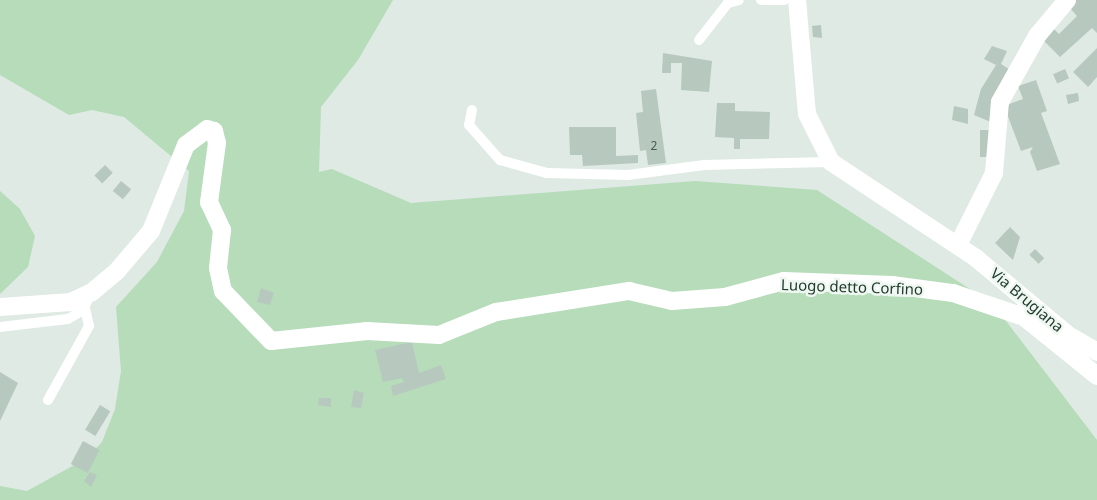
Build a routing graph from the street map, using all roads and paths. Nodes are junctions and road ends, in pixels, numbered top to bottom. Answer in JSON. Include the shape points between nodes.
{"nodes":[{"id":1,"x":739,"y":0,"type":"edge"},
{"id":2,"x":761,"y":0,"type":"edge"},
{"id":3,"x":784,"y":0,"type":"edge"},
{"id":4,"x":797,"y":0,"type":"edge"},
{"id":5,"x":1067,"y":0,"type":"edge"},
{"id":6,"x":699,"y":40,"type":"dead end"},
{"id":7,"x":472,"y":110,"type":"dead end"},
{"id":8,"x":831,"y":162,"type":"junction"},
{"id":9,"x":958,"y":245,"type":"junction"},
{"id":10,"x":88,"y":300,"type":"junction"},
{"id":11,"x":0,"y":308,"type":"edge"},
{"id":12,"x":0,"y":327,"type":"edge"},
{"id":13,"x":1097,"y":352,"type":"edge"},
{"id":14,"x":1097,"y":376,"type":"edge"},
{"id":15,"x":48,"y":400,"type":"dead end"}],
"edges":[{"from":1,"to":6,"type":"lane","via":[[728,3]]},
{"from":2,"to":3,"type":"lane"},
{"from":4,"to":8,"type":"street","via":[[807,114]]},
{"from":5,"to":9,"type":"street","via":[[1037,36],[1000,102],[994,173]]},
{"from":7,"to":8,"type":"lane","via":[[469,125],[500,160],[547,173],[628,175],[704,165]]},
{"from":8,"to":9,"type":"street","name":"Via Brugiana"},
{"from":9,"to":13,"type":"street","name":"Via Brugiana","via":[[1068,335]]},
{"from":10,"to":11,"type":"street","name":"Luogo detto Corfino","via":[[37,308]]},
{"from":10,"to":12,"type":"lane","via":[[68,319]]},
{"from":10,"to":14,"type":"street","name":"Luogo detto Corfino","via":[[138,250],[151,231],[186,145],[207,129],[214,131],[217,143],[208,202],[222,230],[218,268],[223,291],[271,341],[367,331],[440,335],[496,312],[629,291],[672,301],[724,297],[784,281],[892,285],[953,293],[1024,317]]},
{"from":10,"to":15,"type":"lane","via":[[89,326]]}]}
